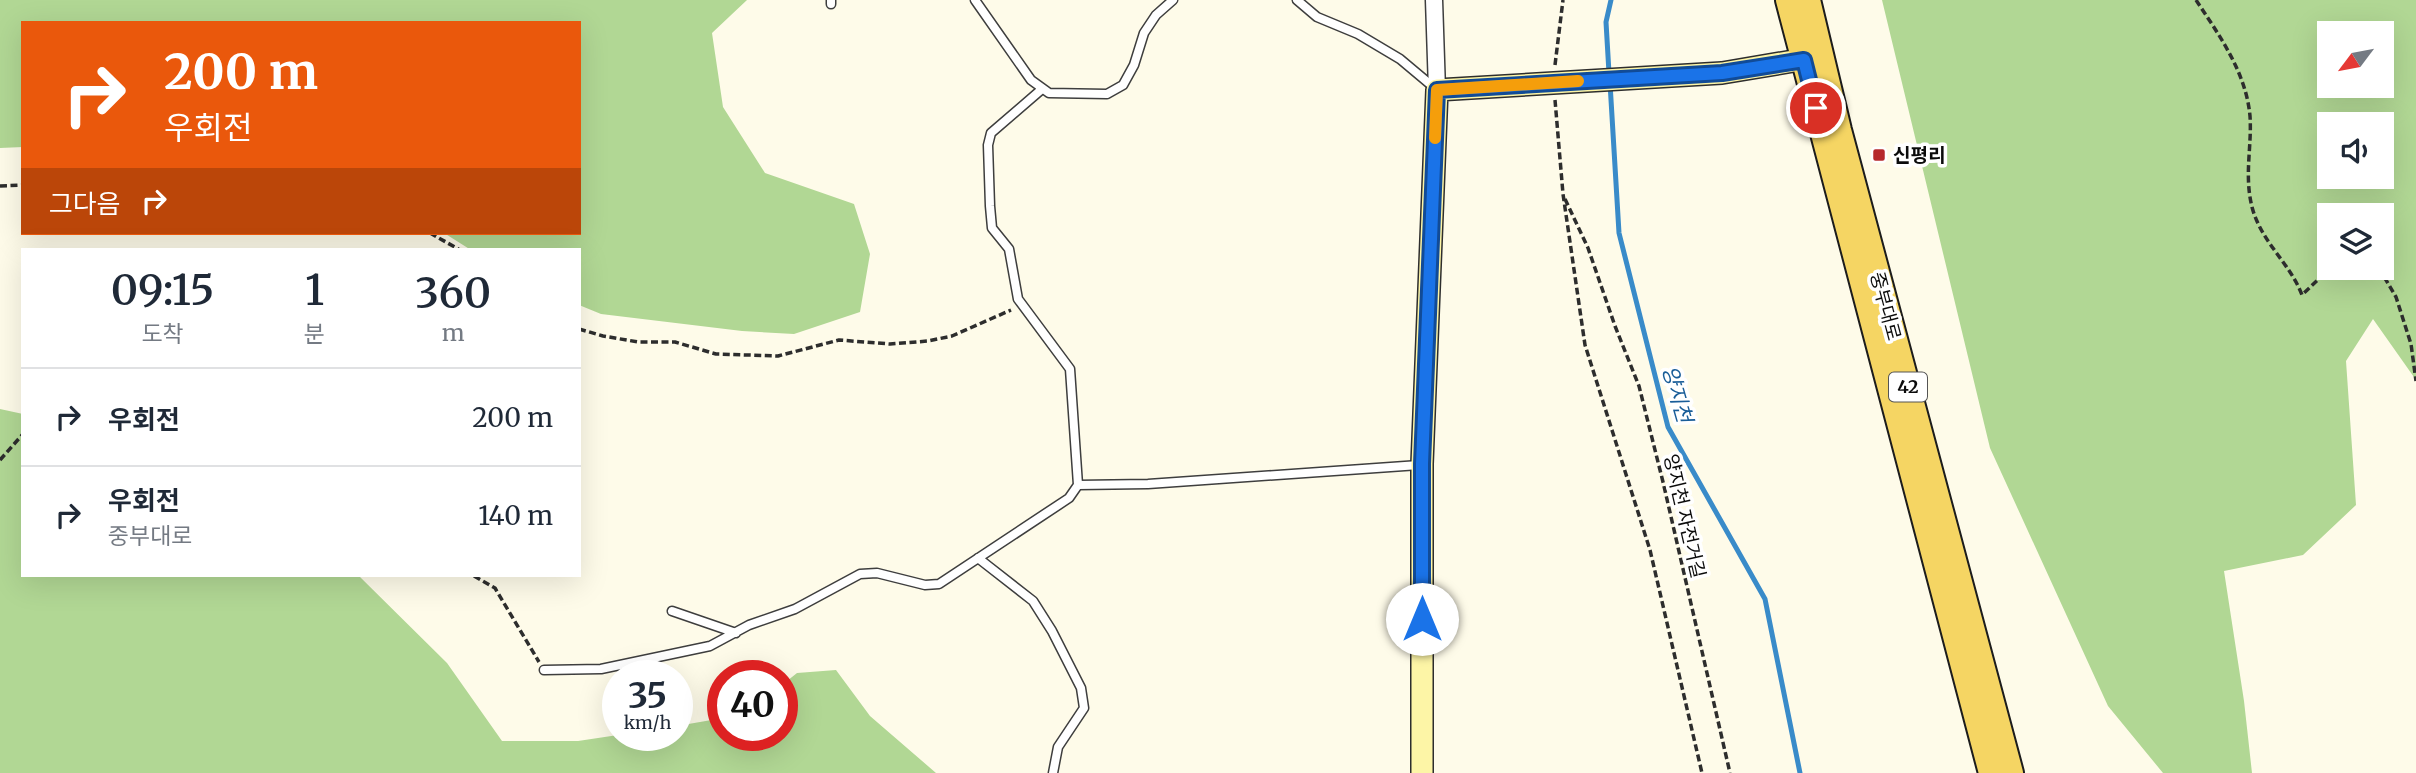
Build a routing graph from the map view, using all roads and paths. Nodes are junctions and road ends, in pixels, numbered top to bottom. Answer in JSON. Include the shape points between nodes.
{"nodes":[{"id":1,"x":975,"y":0,"type":"edge"},
{"id":2,"x":1173,"y":0,"type":"edge"},
{"id":3,"x":1297,"y":0,"type":"edge"},
{"id":4,"x":1434,"y":0,"type":"edge"},
{"id":5,"x":1563,"y":0,"type":"edge"},
{"id":6,"x":1788,"y":0,"type":"edge"},
{"id":7,"x":1808,"y":0,"type":"edge"},
{"id":8,"x":2196,"y":0,"type":"edge"},
{"id":9,"x":1813,"y":58,"type":"junction"},
{"id":10,"x":1560,"y":81,"type":"junction"},
{"id":11,"x":1042,"y":89,"type":"junction"},
{"id":12,"x":1437,"y":90,"type":"junction"},
{"id":13,"x":21,"y":185,"type":"edge"},
{"id":14,"x":0,"y":186,"type":"edge"},
{"id":15,"x":1563,"y":194,"type":"junction"},
{"id":16,"x":434,"y":235,"type":"edge"},
{"id":17,"x":456,"y":248,"type":"edge"},
{"id":18,"x":2318,"y":280,"type":"edge"},
{"id":19,"x":2386,"y":280,"type":"edge"},
{"id":20,"x":1022,"y":305,"type":"junction"},
{"id":21,"x":581,"y":330,"type":"edge"},
{"id":22,"x":2416,"y":381,"type":"edge"},
{"id":23,"x":21,"y":435,"type":"edge"},
{"id":24,"x":0,"y":460,"type":"edge"},
{"id":25,"x":1422,"y":464,"type":"junction"},
{"id":26,"x":1078,"y":485,"type":"junction"},
{"id":27,"x":978,"y":558,"type":"junction"},
{"id":28,"x":476,"y":577,"type":"edge"},
{"id":29,"x":672,"y":611,"type":"dead end"},
{"id":30,"x":736,"y":633,"type":"junction"},
{"id":31,"x":544,"y":670,"type":"joint"},
{"id":32,"x":1053,"y":773,"type":"edge"},
{"id":33,"x":1422,"y":773,"type":"edge"},
{"id":34,"x":1702,"y":773,"type":"edge"},
{"id":35,"x":1730,"y":773,"type":"edge"},
{"id":36,"x":1991,"y":773,"type":"edge"},
{"id":37,"x":2011,"y":773,"type":"edge"}],
"edges":[{"from":1,"to":11,"type":"lane"},
{"from":2,"to":11,"type":"lane","via":[[1144,33],[1123,85],[1107,94],[1048,93]]},
{"from":3,"to":12,"type":"lane","via":[[1317,18],[1358,34],[1400,59]]},
{"from":4,"to":12,"type":"street"},
{"from":5,"to":10,"type":"path"},
{"from":6,"to":9,"type":"main road","name":"중부대로","number":"42"},
{"from":7,"to":9,"type":"main road","name":"중부대로","number":"42"},
{"from":8,"to":18,"type":"path","via":[[2245,88],[2250,117],[2249,195],[2262,233],[2302,295]]},
{"from":9,"to":10,"type":"street","via":[[1722,73]]},
{"from":9,"to":36,"type":"main road","name":"중부대로","number":"42"},
{"from":9,"to":37,"type":"main road","name":"중부대로","number":"42","via":[[1839,130]]},
{"from":10,"to":12,"type":"street"},
{"from":10,"to":15,"type":"path"},
{"from":11,"to":20,"type":"lane","via":[[991,133],[988,145],[992,228],[1009,249]]},
{"from":12,"to":25,"type":"street"},
{"from":13,"to":14,"type":"path"},
{"from":15,"to":34,"type":"path","via":[[1585,345],[1650,550]]},
{"from":15,"to":35,"type":"path","name":"양지천 자전거길","via":[[1639,386]]},
{"from":16,"to":17,"type":"path"},
{"from":19,"to":22,"type":"path","via":[[2403,321]]},
{"from":20,"to":21,"type":"path","via":[[952,336],[929,341],[839,340],[778,356],[716,354],[675,342],[638,342]]},
{"from":20,"to":26,"type":"lane","via":[[1070,369]]},
{"from":23,"to":24,"type":"path"},
{"from":25,"to":26,"type":"lane"},
{"from":25,"to":33,"type":"street"},
{"from":26,"to":27,"type":"lane","via":[[1069,498]]},
{"from":27,"to":30,"type":"lane","via":[[939,584],[860,574],[795,609]]},
{"from":27,"to":32,"type":"lane","via":[[1033,601],[1081,688],[1084,708],[1058,747]]},
{"from":28,"to":31,"type":"path","via":[[495,588]]},
{"from":29,"to":30,"type":"lane"},
{"from":30,"to":31,"type":"lane","via":[[710,646],[601,668]]}]}
